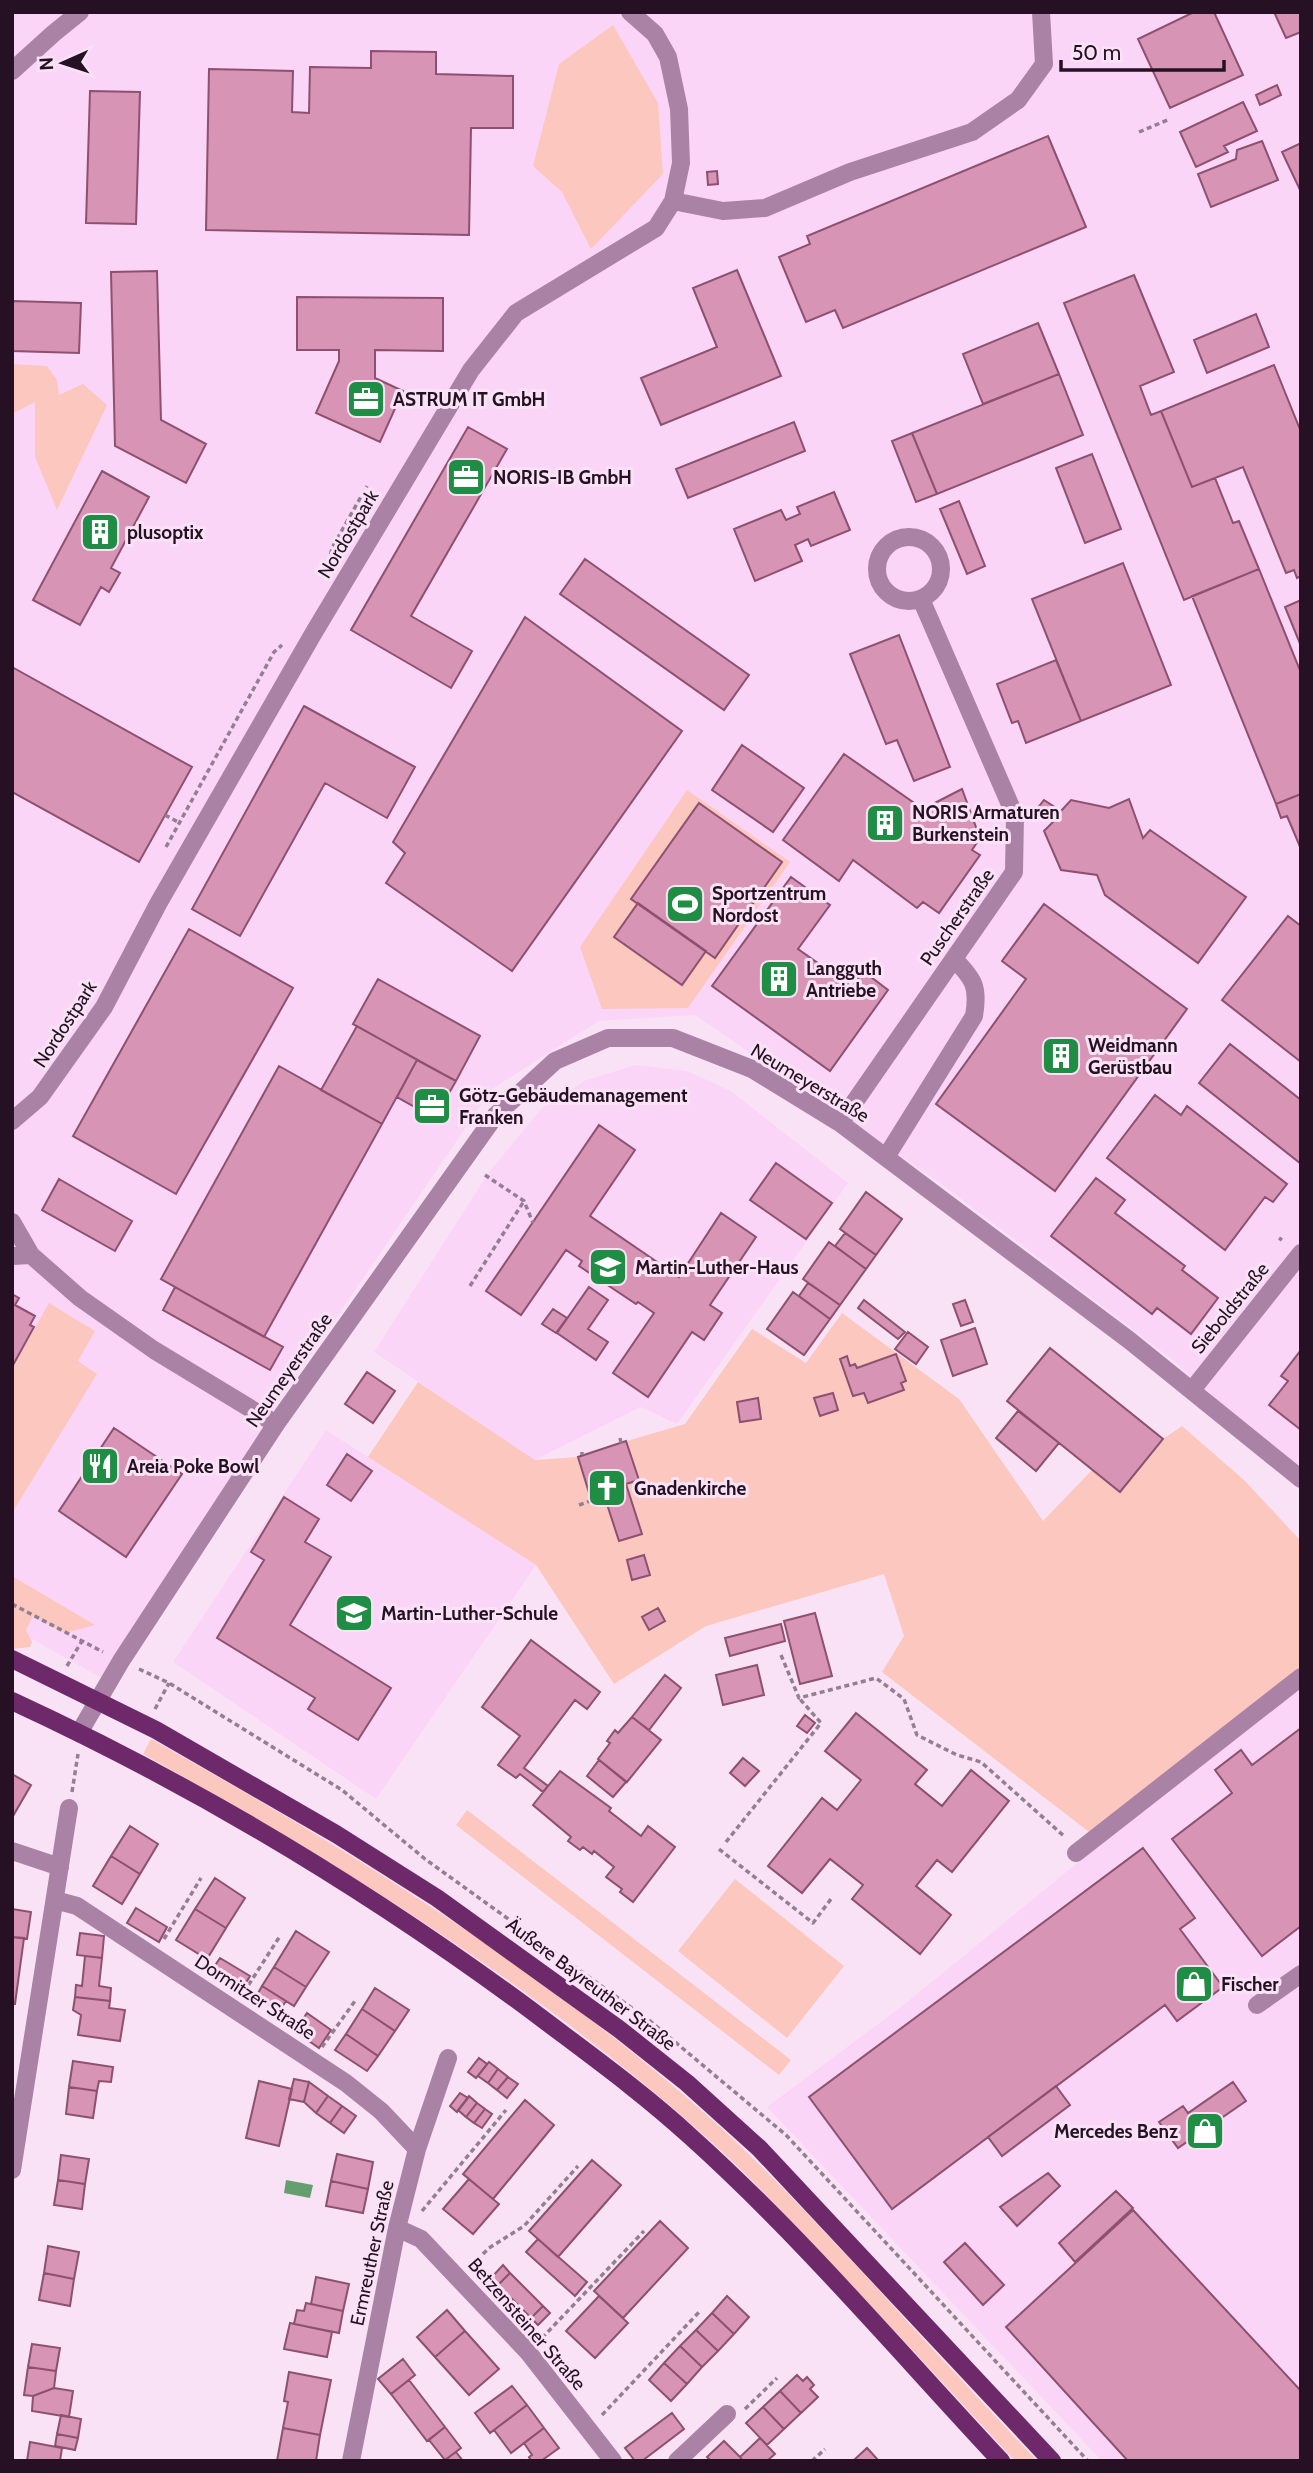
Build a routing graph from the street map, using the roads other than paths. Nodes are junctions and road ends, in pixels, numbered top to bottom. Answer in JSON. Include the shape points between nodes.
{"nodes":[{"id":1,"x":80,"y":12,"type":"edge"},
{"id":2,"x":630,"y":12,"type":"edge"},
{"id":3,"x":1041,"y":12,"type":"edge"},
{"id":4,"x":12,"y":71,"type":"edge"},
{"id":5,"x":673,"y":201,"type":"junction"},
{"id":6,"x":921,"y":599,"type":"dead end"},
{"id":7,"x":954,"y":959,"type":"junction"},
{"id":8,"x":12,"y":1121,"type":"edge"},
{"id":9,"x":840,"y":1123,"type":"junction"},
{"id":10,"x":886,"y":1157,"type":"junction"},
{"id":11,"x":12,"y":1222,"type":"edge"},
{"id":12,"x":1301,"y":1253,"type":"edge"},
{"id":13,"x":31,"y":1255,"type":"junction"},
{"id":14,"x":12,"y":1256,"type":"edge"},
{"id":15,"x":1192,"y":1390,"type":"junction"},
{"id":16,"x":276,"y":1424,"type":"junction"},
{"id":17,"x":1301,"y":1479,"type":"edge"},
{"id":18,"x":12,"y":1659,"type":"edge"},
{"id":19,"x":1301,"y":1677,"type":"edge"},
{"id":20,"x":97,"y":1700,"type":"junction"},
{"id":21,"x":12,"y":1701,"type":"edge"},
{"id":22,"x":79,"y":1733,"type":"junction"},
{"id":23,"x":69,"y":1808,"type":"road end"},
{"id":24,"x":12,"y":1851,"type":"edge"},
{"id":25,"x":1076,"y":1853,"type":"road end"},
{"id":26,"x":60,"y":1867,"type":"junction"},
{"id":27,"x":55,"y":1900,"type":"junction"},
{"id":28,"x":1301,"y":1974,"type":"edge"},
{"id":29,"x":1257,"y":2005,"type":"dead end"},
{"id":30,"x":448,"y":2058,"type":"dead end"},
{"id":31,"x":417,"y":2150,"type":"junction"},
{"id":32,"x":12,"y":2170,"type":"edge"},
{"id":33,"x":402,"y":2229,"type":"junction"},
{"id":34,"x":727,"y":2414,"type":"road end"},
{"id":35,"x":351,"y":2461,"type":"edge"},
{"id":36,"x":613,"y":2461,"type":"edge"},
{"id":37,"x":677,"y":2461,"type":"edge"},
{"id":38,"x":1001,"y":2461,"type":"edge"},
{"id":39,"x":1052,"y":2461,"type":"edge"}],
"edges":[{"from":1,"to":4,"type":"street"},
{"from":2,"to":5,"type":"street","name":"Nordostpark","via":[[654,34],[668,57],[679,109],[681,163]]},
{"from":3,"to":5,"type":"street","via":[[1044,64],[1018,100],[972,132],[850,172],[765,208],[723,211]]},
{"from":5,"to":8,"type":"street","name":"Nordostpark","via":[[656,228],[516,313],[471,370],[293,669],[104,1007],[40,1097]]},
{"from":6,"to":7,"type":"street","name":"Puscherstraße","via":[[1015,816],[1014,872]]},
{"from":7,"to":9,"type":"street","name":"Puscherstraße"},
{"from":7,"to":10,"type":"street","via":[[970,975],[978,995],[974,1016]]},
{"from":9,"to":10,"type":"street","name":"Neumeyerstraße"},
{"from":9,"to":16,"type":"street","name":"Neumeyerstraße","via":[[752,1069],[673,1038],[608,1038],[555,1060],[495,1116]]},
{"from":10,"to":15,"type":"street","name":"Neumeyerstraße"},
{"from":11,"to":13,"type":"street"},
{"from":12,"to":15,"type":"street","name":"Sieboldstraße"},
{"from":13,"to":14,"type":"street"},
{"from":13,"to":16,"type":"street","via":[[80,1298],[154,1350]]},
{"from":15,"to":17,"type":"street","name":"Neumeyerstraße"},
{"from":16,"to":20,"type":"street","name":"Neumeyerstraße"},
{"from":18,"to":20,"type":"main road","name":"Äußere Bayreuther Straße"},
{"from":19,"to":25,"type":"street"},
{"from":20,"to":22,"type":"street","name":"Neumeyerstraße"},
{"from":20,"to":39,"type":"main road","name":"Äußere Bayreuther Straße","via":[[267,1793],[404,1876],[645,2049],[733,2124],[796,2186]]},
{"from":21,"to":22,"type":"main road"},
{"from":22,"to":38,"type":"main road","via":[[272,1839],[404,1921],[644,2096],[733,2175]]},
{"from":23,"to":26,"type":"street"},
{"from":24,"to":26,"type":"street"},
{"from":26,"to":27,"type":"street"},
{"from":27,"to":31,"type":"street","name":"Dormitzer Straße","via":[[77,1906],[313,2060],[381,2111]]},
{"from":27,"to":32,"type":"street"},
{"from":28,"to":29,"type":"street"},
{"from":30,"to":31,"type":"street","name":"Ermreuther Straße"},
{"from":31,"to":33,"type":"street","name":"Ermreuther Straße"},
{"from":33,"to":35,"type":"street","name":"Ermreuther Straße"},
{"from":33,"to":36,"type":"street","name":"Betzensteiner Straße","via":[[421,2239],[528,2352]]},
{"from":34,"to":37,"type":"street"}]}
